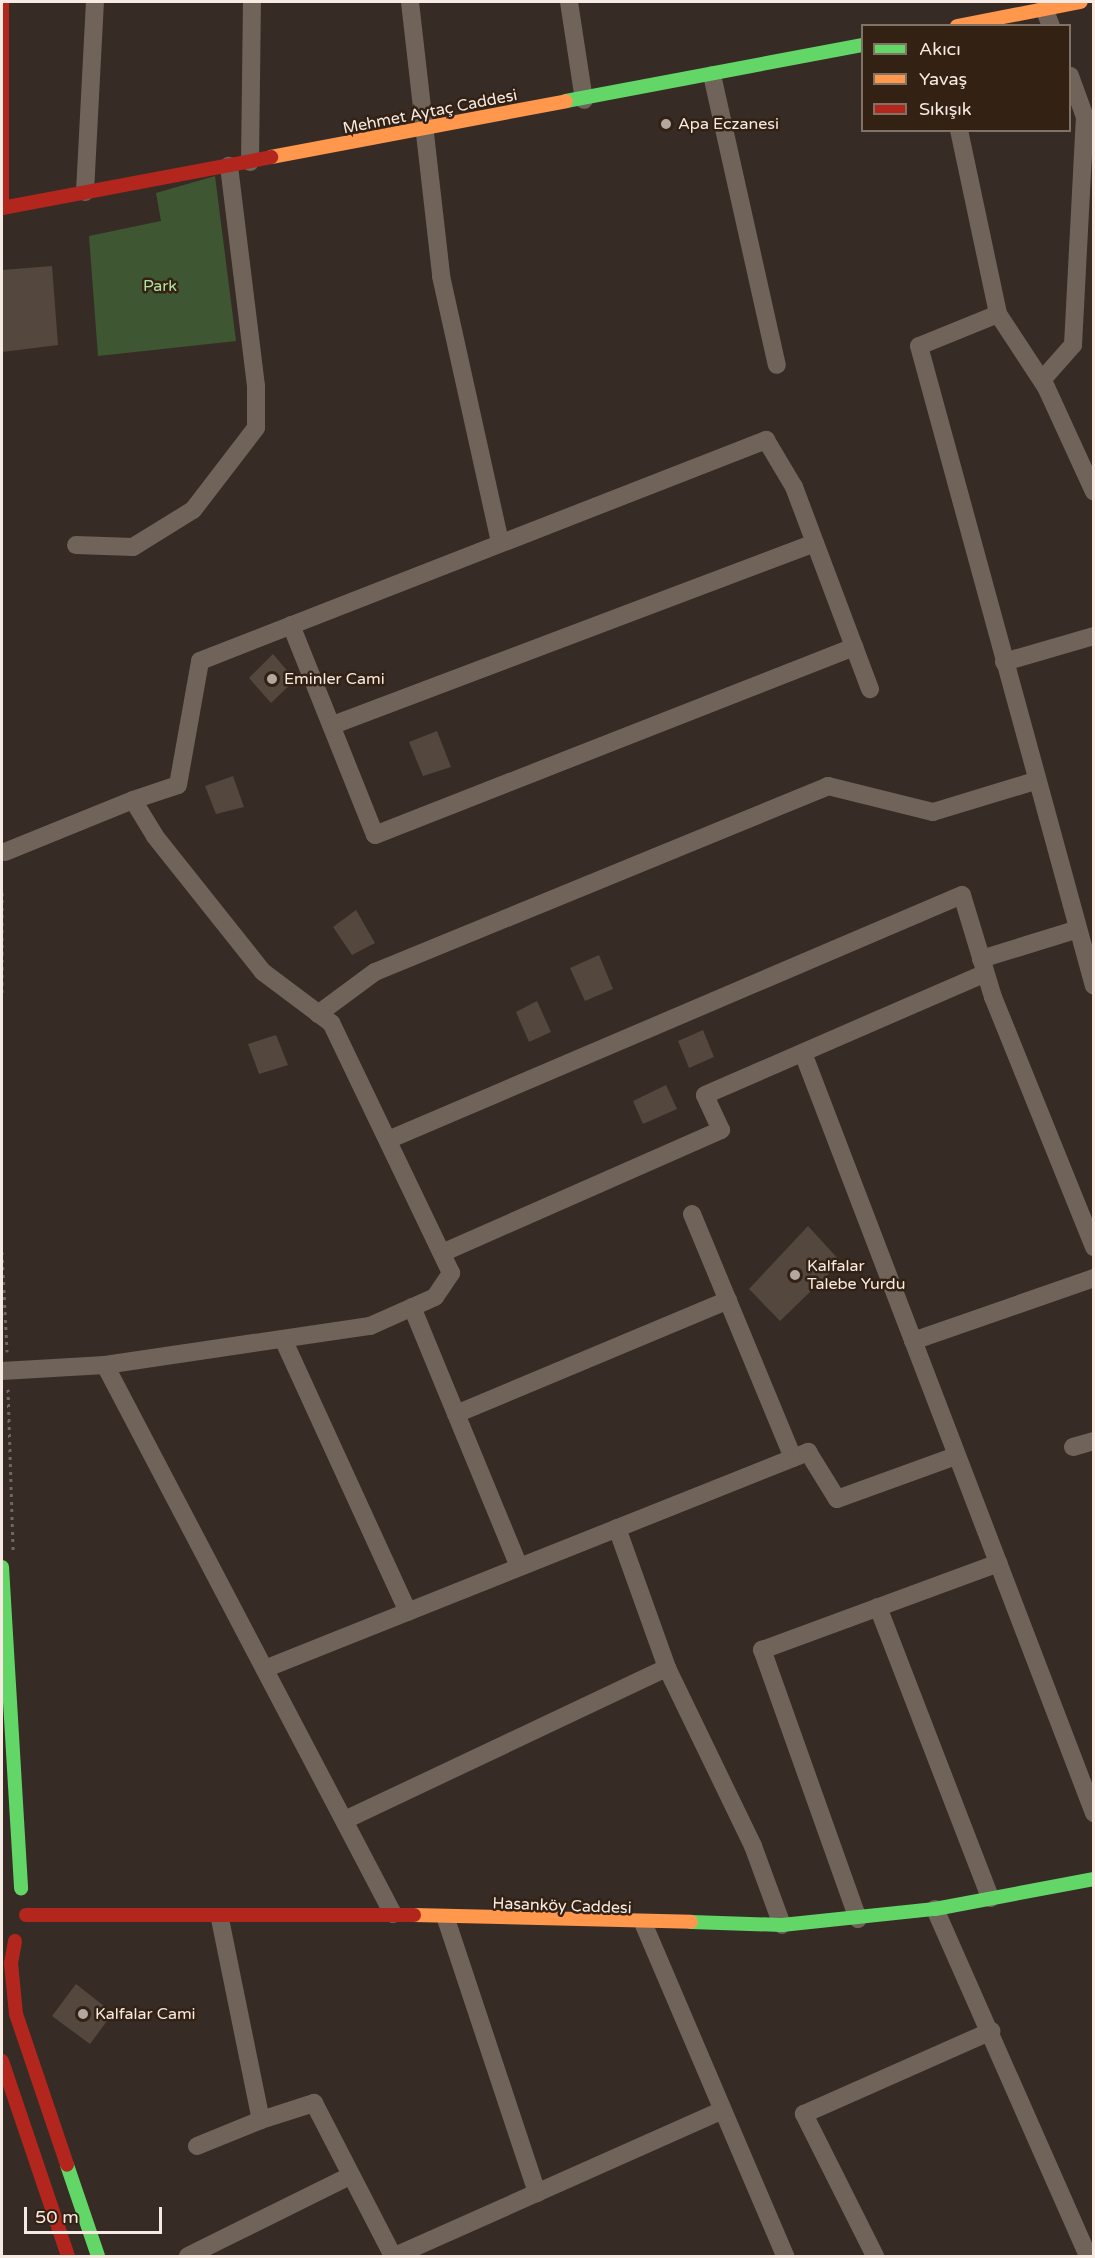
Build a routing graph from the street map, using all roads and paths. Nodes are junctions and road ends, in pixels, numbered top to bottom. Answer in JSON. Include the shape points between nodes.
{"nodes":[{"id":1,"x":2,"y":2,"type":"edge"},
{"id":2,"x":95,"y":2,"type":"edge"},
{"id":3,"x":252,"y":2,"type":"edge"},
{"id":4,"x":410,"y":2,"type":"edge"},
{"id":5,"x":569,"y":2,"type":"edge"},
{"id":6,"x":1081,"y":2,"type":"edge"},
{"id":7,"x":1050,"y":5,"type":"edge"},
{"id":8,"x":966,"y":24,"type":"edge"},
{"id":9,"x":1051,"y":24,"type":"edge"},
{"id":10,"x":861,"y":45,"type":"edge"},
{"id":11,"x":711,"y":75,"type":"junction"},
{"id":12,"x":1071,"y":79,"type":"edge"},
{"id":13,"x":584,"y":100,"type":"junction"},
{"id":14,"x":424,"y":130,"type":"junction"},
{"id":15,"x":959,"y":132,"type":"edge"},
{"id":16,"x":250,"y":162,"type":"junction"},
{"id":17,"x":229,"y":166,"type":"junction"},
{"id":18,"x":85,"y":192,"type":"junction"},
{"id":19,"x":2,"y":208,"type":"edge"},
{"id":20,"x":998,"y":314,"type":"junction"},
{"id":21,"x":777,"y":365,"type":"dead end"},
{"id":22,"x":1041,"y":380,"type":"junction"},
{"id":23,"x":1094,"y":492,"type":"edge"},
{"id":24,"x":500,"y":542,"type":"junction"},
{"id":25,"x":815,"y":543,"type":"junction"},
{"id":26,"x":76,"y":545,"type":"dead end"},
{"id":27,"x":291,"y":625,"type":"junction"},
{"id":28,"x":1094,"y":636,"type":"edge"},
{"id":29,"x":854,"y":647,"type":"junction"},
{"id":30,"x":1004,"y":662,"type":"junction"},
{"id":31,"x":870,"y":689,"type":"dead end"},
{"id":32,"x":333,"y":725,"type":"junction"},
{"id":33,"x":1035,"y":781,"type":"junction"},
{"id":34,"x":134,"y":800,"type":"junction"},
{"id":35,"x":5,"y":852,"type":"dead end"},
{"id":36,"x":2,"y":892,"type":"edge"},
{"id":37,"x":1082,"y":937,"type":"edge"},
{"id":38,"x":3,"y":942,"type":"edge"},
{"id":39,"x":983,"y":966,"type":"junction"},
{"id":40,"x":1094,"y":986,"type":"edge"},
{"id":41,"x":2,"y":996,"type":"edge"},
{"id":42,"x":318,"y":1014,"type":"junction"},
{"id":43,"x":803,"y":1053,"type":"junction"},
{"id":44,"x":388,"y":1140,"type":"junction"},
{"id":45,"x":692,"y":1214,"type":"dead end"},
{"id":46,"x":1094,"y":1247,"type":"edge"},
{"id":47,"x":442,"y":1253,"type":"junction"},
{"id":48,"x":1094,"y":1278,"type":"edge"},
{"id":49,"x":728,"y":1300,"type":"junction"},
{"id":50,"x":412,"y":1307,"type":"junction"},
{"id":51,"x":283,"y":1339,"type":"junction"},
{"id":52,"x":912,"y":1341,"type":"junction"},
{"id":53,"x":105,"y":1365,"type":"junction"},
{"id":54,"x":2,"y":1371,"type":"edge"},
{"id":55,"x":456,"y":1414,"type":"junction"},
{"id":56,"x":1094,"y":1441,"type":"edge"},
{"id":57,"x":1073,"y":1448,"type":"dead end"},
{"id":58,"x":956,"y":1456,"type":"junction"},
{"id":59,"x":793,"y":1458,"type":"junction"},
{"id":60,"x":617,"y":1528,"type":"junction"},
{"id":61,"x":998,"y":1563,"type":"junction"},
{"id":62,"x":2,"y":1567,"type":"edge"},
{"id":63,"x":519,"y":1567,"type":"junction"},
{"id":64,"x":878,"y":1607,"type":"junction"},
{"id":65,"x":408,"y":1612,"type":"junction"},
{"id":66,"x":267,"y":1668,"type":"junction"},
{"id":67,"x":667,"y":1668,"type":"junction"},
{"id":68,"x":1094,"y":1813,"type":"edge"},
{"id":69,"x":347,"y":1820,"type":"junction"},
{"id":70,"x":2,"y":1870,"type":"edge"},
{"id":71,"x":1094,"y":1879,"type":"edge"},
{"id":72,"x":21,"y":1888,"type":"junction"},
{"id":73,"x":990,"y":1898,"type":"junction"},
{"id":74,"x":935,"y":1909,"type":"junction"},
{"id":75,"x":393,"y":1914,"type":"junction"},
{"id":76,"x":26,"y":1915,"type":"junction"},
{"id":77,"x":220,"y":1919,"type":"junction"},
{"id":78,"x":446,"y":1919,"type":"junction"},
{"id":79,"x":858,"y":1919,"type":"junction"},
{"id":80,"x":644,"y":1925,"type":"junction"},
{"id":81,"x":782,"y":1925,"type":"junction"},
{"id":82,"x":15,"y":1941,"type":"junction"},
{"id":83,"x":2,"y":1951,"type":"edge"},
{"id":84,"x":991,"y":2031,"type":"junction"},
{"id":85,"x":2,"y":2061,"type":"edge"},
{"id":86,"x":721,"y":2111,"type":"junction"},
{"id":87,"x":10,"y":2113,"type":"edge"},
{"id":88,"x":261,"y":2120,"type":"junction"},
{"id":89,"x":197,"y":2146,"type":"dead end"},
{"id":90,"x":350,"y":2176,"type":"junction"},
{"id":91,"x":537,"y":2193,"type":"junction"},
{"id":92,"x":68,"y":2256,"type":"edge"},
{"id":93,"x":98,"y":2256,"type":"edge"},
{"id":94,"x":189,"y":2256,"type":"edge"},
{"id":95,"x":394,"y":2256,"type":"edge"},
{"id":96,"x":785,"y":2256,"type":"edge"},
{"id":97,"x":875,"y":2256,"type":"edge"},
{"id":98,"x":1088,"y":2256,"type":"edge"}],
"edges":[{"from":1,"to":19,"type":"street"},
{"from":2,"to":18,"type":"street"},
{"from":3,"to":16,"type":"street"},
{"from":4,"to":14,"type":"street"},
{"from":5,"to":13,"type":"street"},
{"from":6,"to":7,"type":"street"},
{"from":7,"to":8,"type":"street"},
{"from":7,"to":9,"type":"street"},
{"from":10,"to":11,"type":"street","name":"Mehmet Aytaç Caddesi"},
{"from":11,"to":13,"type":"street","name":"Mehmet Aytaç Caddesi"},
{"from":11,"to":21,"type":"street"},
{"from":12,"to":22,"type":"street","via":[[1085,117],[1073,345]]},
{"from":13,"to":14,"type":"street","name":"Mehmet Aytaç Caddesi"},
{"from":14,"to":16,"type":"street","name":"Mehmet Aytaç Caddesi"},
{"from":14,"to":24,"type":"street","via":[[441,276]]},
{"from":15,"to":20,"type":"street"},
{"from":16,"to":17,"type":"street","name":"Mehmet Aytaç Caddesi"},
{"from":17,"to":18,"type":"street","name":"Mehmet Aytaç Caddesi"},
{"from":17,"to":26,"type":"street","via":[[256,386],[256,428],[193,510],[133,547]]},
{"from":18,"to":19,"type":"street","name":"Mehmet Aytaç Caddesi"},
{"from":20,"to":22,"type":"street"},
{"from":20,"to":30,"type":"street","via":[[919,346]]},
{"from":22,"to":23,"type":"street"},
{"from":24,"to":25,"type":"street","via":[[766,440],[794,487]]},
{"from":24,"to":27,"type":"street"},
{"from":25,"to":29,"type":"street"},
{"from":25,"to":32,"type":"street"},
{"from":27,"to":32,"type":"street"},
{"from":27,"to":34,"type":"street","via":[[200,661],[178,785]]},
{"from":28,"to":30,"type":"street"},
{"from":29,"to":31,"type":"street"},
{"from":29,"to":32,"type":"street","via":[[375,835]]},
{"from":30,"to":33,"type":"street"},
{"from":33,"to":37,"type":"street"},
{"from":33,"to":42,"type":"street","via":[[933,812],[828,786],[375,972]]},
{"from":34,"to":35,"type":"street"},
{"from":34,"to":42,"type":"street","via":[[155,836],[263,972]]},
{"from":36,"to":38,"type":"path"},
{"from":37,"to":39,"type":"street"},
{"from":37,"to":40,"type":"street"},
{"from":38,"to":41,"type":"path"},
{"from":39,"to":43,"type":"street"},
{"from":39,"to":44,"type":"street","via":[[962,895]]},
{"from":39,"to":46,"type":"street"},
{"from":42,"to":44,"type":"street","via":[[331,1023]]},
{"from":43,"to":47,"type":"street","via":[[705,1095],[721,1130]]},
{"from":43,"to":52,"type":"street"},
{"from":44,"to":47,"type":"street"},
{"from":45,"to":49,"type":"street"},
{"from":47,"to":50,"type":"street","via":[[451,1273],[435,1297]]},
{"from":48,"to":52,"type":"street"},
{"from":49,"to":55,"type":"street"},
{"from":49,"to":59,"type":"street"},
{"from":50,"to":51,"type":"street","via":[[370,1326]]},
{"from":50,"to":55,"type":"street"},
{"from":51,"to":53,"type":"street"},
{"from":51,"to":65,"type":"street"},
{"from":52,"to":58,"type":"street"},
{"from":53,"to":54,"type":"street"},
{"from":53,"to":66,"type":"street"},
{"from":55,"to":63,"type":"street"},
{"from":56,"to":57,"type":"street"},
{"from":58,"to":59,"type":"street","via":[[837,1499],[808,1452]]},
{"from":58,"to":61,"type":"street"},
{"from":59,"to":60,"type":"street"},
{"from":60,"to":63,"type":"street"},
{"from":60,"to":67,"type":"street"},
{"from":61,"to":64,"type":"street"},
{"from":61,"to":68,"type":"street"},
{"from":62,"to":72,"type":"street"},
{"from":63,"to":65,"type":"street"},
{"from":64,"to":73,"type":"street"},
{"from":64,"to":79,"type":"street","via":[[762,1650]]},
{"from":65,"to":66,"type":"street"},
{"from":66,"to":69,"type":"street"},
{"from":67,"to":69,"type":"street"},
{"from":67,"to":81,"type":"street","via":[[753,1846]]},
{"from":69,"to":75,"type":"street"},
{"from":70,"to":72,"type":"street"},
{"from":71,"to":73,"type":"street","name":"Hasanköy Caddesi"},
{"from":72,"to":76,"type":"street"},
{"from":73,"to":74,"type":"street","name":"Hasanköy Caddesi"},
{"from":74,"to":79,"type":"street","name":"Hasanköy Caddesi"},
{"from":74,"to":84,"type":"street"},
{"from":75,"to":77,"type":"street","name":"Hasanköy Caddesi"},
{"from":75,"to":78,"type":"street","name":"Hasanköy Caddesi"},
{"from":76,"to":77,"type":"street","name":"Hasanköy Caddesi"},
{"from":76,"to":82,"type":"street"},
{"from":77,"to":88,"type":"street"},
{"from":78,"to":80,"type":"street","name":"Hasanköy Caddesi"},
{"from":78,"to":91,"type":"street"},
{"from":79,"to":81,"type":"street","name":"Hasanköy Caddesi"},
{"from":80,"to":81,"type":"street","name":"Hasanköy Caddesi"},
{"from":80,"to":86,"type":"street"},
{"from":82,"to":83,"type":"street"},
{"from":82,"to":93,"type":"street","via":[[11,1963],[16,2014]]},
{"from":84,"to":97,"type":"street","via":[[804,2114]]},
{"from":84,"to":98,"type":"street"},
{"from":85,"to":87,"type":"street"},
{"from":86,"to":91,"type":"street"},
{"from":86,"to":96,"type":"street"},
{"from":87,"to":92,"type":"street"},
{"from":88,"to":89,"type":"street"},
{"from":88,"to":90,"type":"street","via":[[314,2103]]},
{"from":90,"to":94,"type":"street"},
{"from":90,"to":95,"type":"street"},
{"from":91,"to":95,"type":"street"}]}
